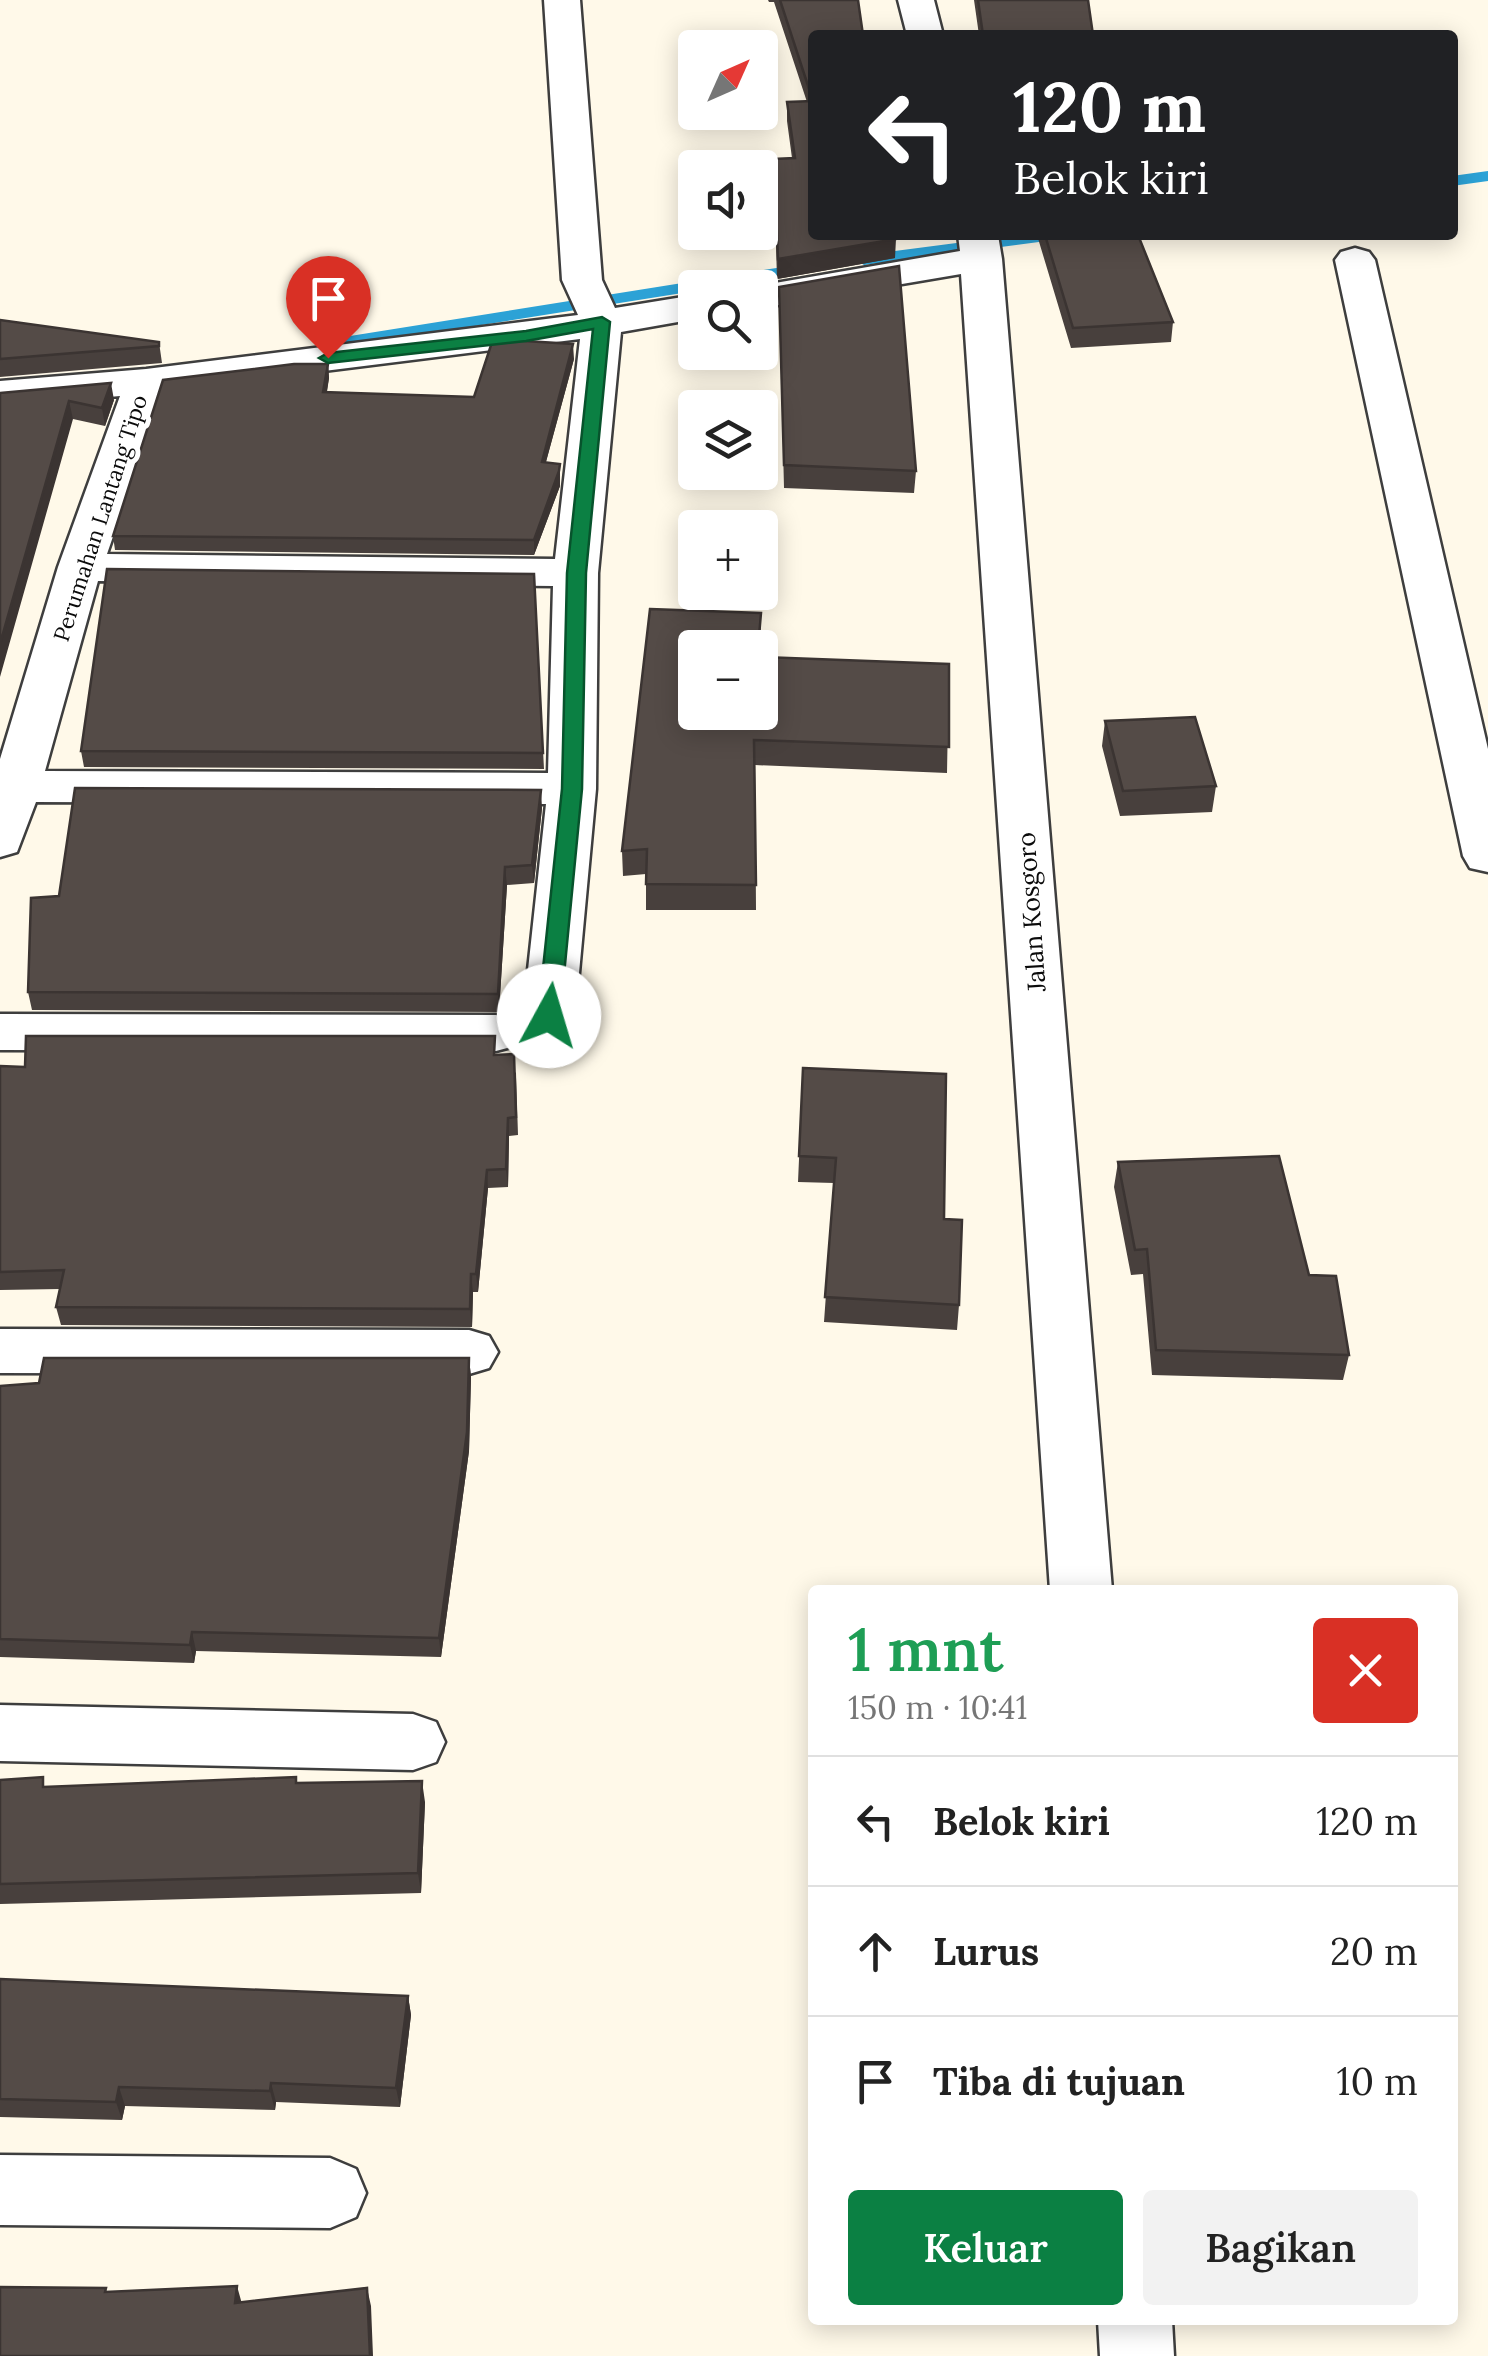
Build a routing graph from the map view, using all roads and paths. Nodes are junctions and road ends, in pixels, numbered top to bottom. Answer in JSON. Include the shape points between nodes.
{"nodes":[{"id":1,"x":562,"y":0,"type":"edge"},
{"id":2,"x":916,"y":0,"type":"edge"},
{"id":3,"x":924,"y":30,"type":"edge"},
{"id":4,"x":981,"y":250,"type":"edge"},
{"id":5,"x":1355,"y":260,"type":"dead end"},
{"id":6,"x":778,"y":292,"type":"edge"},
{"id":7,"x":678,"y":310,"type":"edge"},
{"id":8,"x":602,"y":321,"type":"junction"},
{"id":9,"x":146,"y":381,"type":"junction"},
{"id":10,"x":0,"y":394,"type":"edge"},
{"id":11,"x":80,"y":567,"type":"junction"},
{"id":12,"x":576,"y":573,"type":"junction"},
{"id":13,"x":17,"y":786,"type":"junction"},
{"id":14,"x":572,"y":789,"type":"junction"},
{"id":15,"x":0,"y":842,"type":"edge"},
{"id":16,"x":1488,"y":856,"type":"edge"},
{"id":17,"x":549,"y":1016,"type":"dead end"},
{"id":18,"x":0,"y":1032,"type":"edge"},
{"id":19,"x":496,"y":1033,"type":"edge"},
{"id":20,"x":0,"y":1351,"type":"edge"},
{"id":21,"x":468,"y":1352,"type":"dead end"},
{"id":22,"x":1081,"y":1585,"type":"edge"},
{"id":23,"x":0,"y":1734,"type":"edge"},
{"id":24,"x":413,"y":1742,"type":"dead end"},
{"id":25,"x":0,"y":2190,"type":"edge"},
{"id":26,"x":330,"y":2192,"type":"dead end"},
{"id":27,"x":1135,"y":2325,"type":"edge"},
{"id":28,"x":1138,"y":2356,"type":"edge"}],
"edges":[{"from":1,"to":8,"type":"street","via":[[582,280]]},
{"from":2,"to":3,"type":"street"},
{"from":4,"to":6,"type":"street"},
{"from":4,"to":22,"type":"street","name":"Jalan Kosgoro"},
{"from":5,"to":16,"type":"street"},
{"from":7,"to":8,"type":"street","name":"Perumahan Lantang Tipo"},
{"from":8,"to":9,"type":"street","name":"Perumahan Lantang Tipo"},
{"from":8,"to":12,"type":"street"},
{"from":9,"to":10,"type":"street"},
{"from":9,"to":11,"type":"street","name":"Perumahan Lantang Tipo"},
{"from":11,"to":12,"type":"street"},
{"from":11,"to":13,"type":"street","name":"Perumahan Lantang Tipo"},
{"from":12,"to":14,"type":"street"},
{"from":13,"to":14,"type":"street"},
{"from":13,"to":15,"type":"street","name":"Perumahan Lantang Tipo"},
{"from":14,"to":17,"type":"street"},
{"from":18,"to":19,"type":"street"},
{"from":20,"to":21,"type":"street"},
{"from":23,"to":24,"type":"street"},
{"from":25,"to":26,"type":"street"},
{"from":27,"to":28,"type":"street"}]}
